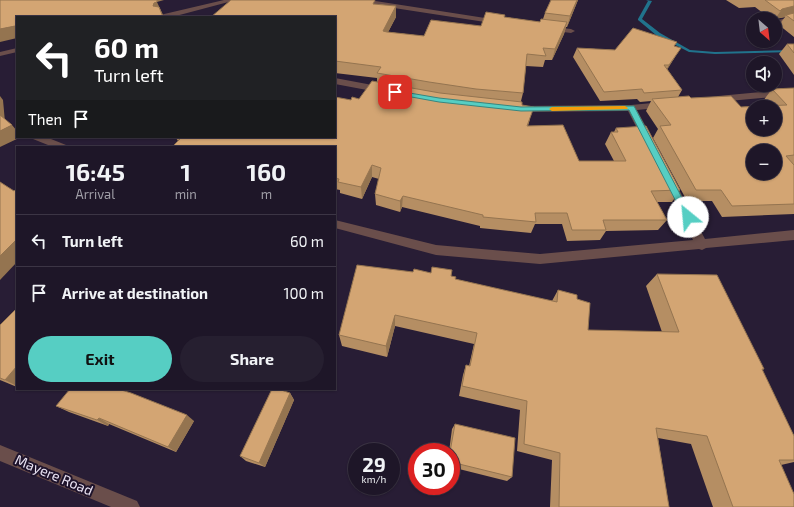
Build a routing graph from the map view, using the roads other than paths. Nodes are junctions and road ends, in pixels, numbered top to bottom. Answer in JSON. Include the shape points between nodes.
{"nodes":[{"id":1,"x":233,"y":0,"type":"edge"},
{"id":2,"x":355,"y":0,"type":"edge"},
{"id":3,"x":178,"y":15,"type":"edge"},
{"id":4,"x":794,"y":18,"type":"edge"},
{"id":5,"x":782,"y":21,"type":"edge"},
{"id":6,"x":503,"y":22,"type":"edge"},
{"id":7,"x":541,"y":27,"type":"edge"},
{"id":8,"x":571,"y":31,"type":"dead end"},
{"id":9,"x":16,"y":50,"type":"edge"},
{"id":10,"x":0,"y":54,"type":"edge"},
{"id":11,"x":336,"y":81,"type":"edge"},
{"id":12,"x":395,"y":92,"type":"edge"},
{"id":13,"x":794,"y":92,"type":"edge"},
{"id":14,"x":709,"y":100,"type":"edge"},
{"id":15,"x":670,"y":104,"type":"edge"},
{"id":16,"x":506,"y":108,"type":"edge"},
{"id":17,"x":631,"y":108,"type":"junction"},
{"id":18,"x":39,"y":138,"type":"edge"},
{"id":19,"x":61,"y":146,"type":"edge"},
{"id":20,"x":653,"y":149,"type":"edge"},
{"id":21,"x":663,"y":169,"type":"edge"},
{"id":22,"x":336,"y":224,"type":"edge"},
{"id":23,"x":794,"y":235,"type":"edge"},
{"id":24,"x":702,"y":244,"type":"junction"},
{"id":25,"x":0,"y":453,"type":"edge"},
{"id":26,"x":131,"y":507,"type":"edge"}],
"edges":[{"from":1,"to":3,"type":"street"},
{"from":2,"to":6,"type":"street"},
{"from":4,"to":5,"type":"street"},
{"from":7,"to":8,"type":"street"},
{"from":9,"to":10,"type":"street"},
{"from":11,"to":12,"type":"street"},
{"from":13,"to":14,"type":"street"},
{"from":15,"to":17,"type":"street"},
{"from":16,"to":17,"type":"street"},
{"from":17,"to":20,"type":"street"},
{"from":18,"to":19,"type":"street"},
{"from":21,"to":24,"type":"street"},
{"from":22,"to":24,"type":"street","via":[[436,250],[540,259]]},
{"from":23,"to":24,"type":"street"},
{"from":25,"to":26,"type":"street","name":"Mayere Road"}]}
